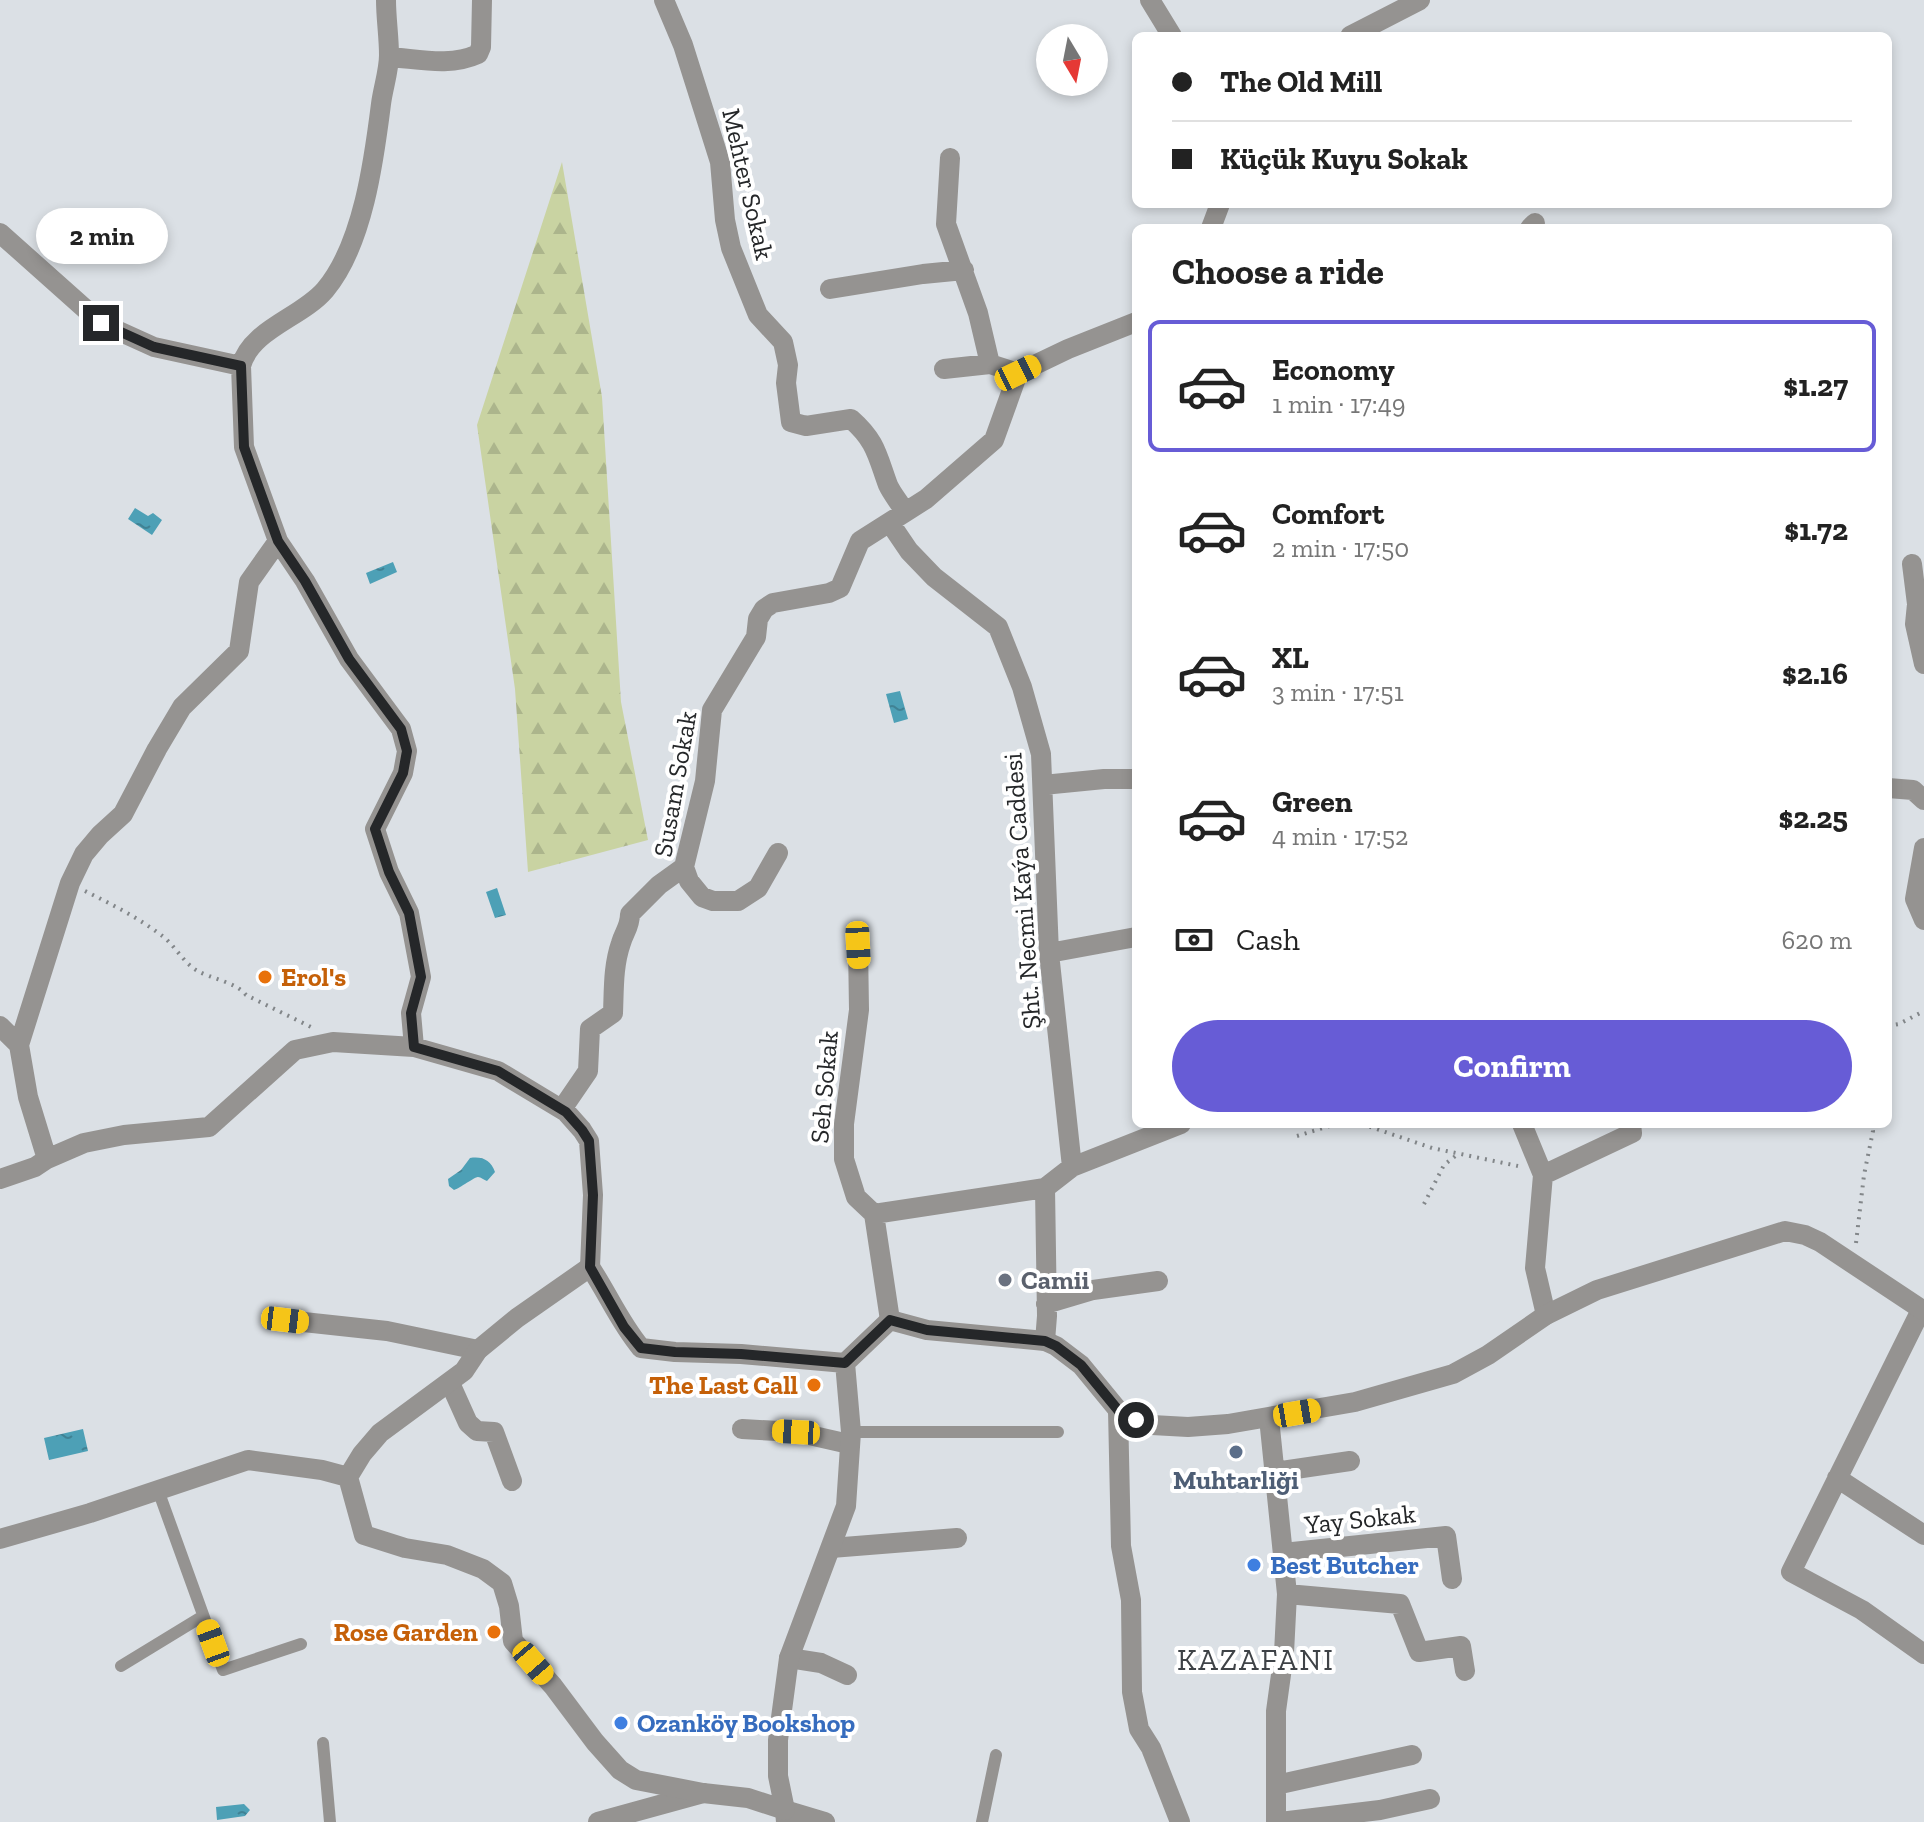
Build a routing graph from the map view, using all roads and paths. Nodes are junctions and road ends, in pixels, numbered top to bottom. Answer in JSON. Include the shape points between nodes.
{"nodes":[{"id":1,"x":386,"y":0,"type":"edge"},
{"id":2,"x":482,"y":0,"type":"edge"},
{"id":3,"x":664,"y":0,"type":"edge"},
{"id":4,"x":1150,"y":0,"type":"edge"},
{"id":5,"x":1420,"y":0,"type":"edge"},
{"id":6,"x":1170,"y":32,"type":"edge"},
{"id":7,"x":1358,"y":32,"type":"edge"},
{"id":8,"x":389,"y":57,"type":"junction"},
{"id":9,"x":950,"y":158,"type":"dead end"},
{"id":10,"x":0,"y":233,"type":"edge"},
{"id":11,"x":964,"y":270,"type":"junction"},
{"id":12,"x":830,"y":289,"type":"dead end"},
{"id":13,"x":1132,"y":324,"type":"edge"},
{"id":14,"x":990,"y":364,"type":"junction"},
{"id":15,"x":241,"y":366,"type":"junction"},
{"id":16,"x":944,"y":369,"type":"dead end"},
{"id":17,"x":1018,"y":373,"type":"junction"},
{"id":18,"x":791,"y":422,"type":"joint"},
{"id":19,"x":898,"y":517,"type":"junction"},
{"id":20,"x":278,"y":541,"type":"junction"},
{"id":21,"x":1912,"y":564,"type":"dead end"},
{"id":22,"x":1924,"y":664,"type":"edge"},
{"id":23,"x":1132,"y":779,"type":"edge"},
{"id":24,"x":1043,"y":785,"type":"junction"},
{"id":25,"x":1892,"y":788,"type":"edge"},
{"id":26,"x":1924,"y":800,"type":"edge"},
{"id":27,"x":1924,"y":848,"type":"edge"},
{"id":28,"x":778,"y":853,"type":"dead end"},
{"id":29,"x":684,"y":867,"type":"junction"},
{"id":30,"x":70,"y":883,"type":"junction"},
{"id":31,"x":1924,"y":920,"type":"edge"},
{"id":32,"x":1132,"y":938,"type":"edge"},
{"id":33,"x":858,"y":945,"type":"dead end"},
{"id":34,"x":1049,"y":953,"type":"junction"},
{"id":35,"x":1924,"y":1011,"type":"edge"},
{"id":36,"x":1892,"y":1025,"type":"edge"},
{"id":37,"x":0,"y":1026,"type":"edge"},
{"id":38,"x":333,"y":1042,"type":"junction"},
{"id":39,"x":19,"y":1045,"type":"junction"},
{"id":40,"x":414,"y":1047,"type":"junction"},
{"id":41,"x":562,"y":1109,"type":"junction"},
{"id":42,"x":1171,"y":1128,"type":"edge"},
{"id":43,"x":1323,"y":1128,"type":"edge"},
{"id":44,"x":1373,"y":1128,"type":"edge"},
{"id":45,"x":1524,"y":1128,"type":"edge"},
{"id":46,"x":1631,"y":1128,"type":"edge"},
{"id":47,"x":1873,"y":1128,"type":"edge"},
{"id":48,"x":1297,"y":1136,"type":"dead end"},
{"id":49,"x":1460,"y":1153,"type":"junction"},
{"id":50,"x":47,"y":1159,"type":"junction"},
{"id":51,"x":1072,"y":1167,"type":"junction"},
{"id":52,"x":1543,"y":1173,"type":"junction"},
{"id":53,"x":0,"y":1179,"type":"edge"},
{"id":54,"x":1045,"y":1188,"type":"junction"},
{"id":55,"x":1424,"y":1204,"type":"dead end"},
{"id":56,"x":874,"y":1214,"type":"junction"},
{"id":57,"x":1853,"y":1265,"type":"junction"},
{"id":58,"x":590,"y":1267,"type":"junction"},
{"id":59,"x":1158,"y":1281,"type":"dead end"},
{"id":60,"x":1046,"y":1304,"type":"junction"},
{"id":61,"x":1923,"y":1310,"type":"edge"},
{"id":62,"x":1546,"y":1315,"type":"junction"},
{"id":63,"x":285,"y":1320,"type":"dead end"},
{"id":64,"x":890,"y":1320,"type":"junction"},
{"id":65,"x":1045,"y":1341,"type":"junction"},
{"id":66,"x":478,"y":1350,"type":"junction"},
{"id":67,"x":845,"y":1363,"type":"junction"},
{"id":68,"x":450,"y":1383,"type":"junction"},
{"id":69,"x":1118,"y":1410,"type":"junction"},
{"id":70,"x":1269,"y":1418,"type":"junction"},
{"id":71,"x":742,"y":1429,"type":"dead end"},
{"id":72,"x":1058,"y":1432,"type":"dead end"},
{"id":73,"x":850,"y":1438,"type":"junction"},
{"id":74,"x":1350,"y":1461,"type":"dead end"},
{"id":75,"x":1275,"y":1472,"type":"junction"},
{"id":76,"x":348,"y":1477,"type":"junction"},
{"id":77,"x":1837,"y":1478,"type":"junction"},
{"id":78,"x":512,"y":1481,"type":"dead end"},
{"id":79,"x":158,"y":1490,"type":"junction"},
{"id":80,"x":1924,"y":1535,"type":"edge"},
{"id":81,"x":957,"y":1538,"type":"dead end"},
{"id":82,"x":0,"y":1539,"type":"edge"},
{"id":83,"x":831,"y":1548,"type":"junction"},
{"id":84,"x":1283,"y":1553,"type":"junction"},
{"id":85,"x":1452,"y":1579,"type":"dead end"},
{"id":86,"x":1287,"y":1594,"type":"junction"},
{"id":87,"x":203,"y":1616,"type":"junction"},
{"id":88,"x":301,"y":1644,"type":"dead end"},
{"id":89,"x":1924,"y":1654,"type":"edge"},
{"id":90,"x":789,"y":1658,"type":"junction"},
{"id":91,"x":121,"y":1666,"type":"dead end"},
{"id":92,"x":1465,"y":1671,"type":"dead end"},
{"id":93,"x":847,"y":1675,"type":"dead end"},
{"id":94,"x":323,"y":1743,"type":"dead end"},
{"id":95,"x":996,"y":1755,"type":"dead end"},
{"id":96,"x":1412,"y":1755,"type":"dead end"},
{"id":97,"x":1276,"y":1785,"type":"junction"},
{"id":98,"x":703,"y":1793,"type":"junction"},
{"id":99,"x":1430,"y":1799,"type":"dead end"},
{"id":100,"x":786,"y":1816,"type":"edge"},
{"id":101,"x":330,"y":1822,"type":"edge"},
{"id":102,"x":598,"y":1822,"type":"edge"},
{"id":103,"x":825,"y":1822,"type":"edge"},
{"id":104,"x":982,"y":1822,"type":"edge"},
{"id":105,"x":1180,"y":1822,"type":"edge"},
{"id":106,"x":1278,"y":1822,"type":"edge"}],
"edges":[{"from":1,"to":8,"type":"street"},
{"from":2,"to":8,"type":"street","via":[[478,54],[448,62]]},
{"from":3,"to":18,"type":"street","name":"Mehter Sokak","via":[[720,162],[731,248],[758,315],[783,342]]},
{"from":4,"to":6,"type":"street"},
{"from":5,"to":7,"type":"street"},
{"from":8,"to":15,"type":"street","via":[[375,161],[340,266],[314,302],[254,343]]},
{"from":9,"to":11,"type":"street","via":[[946,224]]},
{"from":10,"to":15,"type":"street","via":[[101,323],[154,347]]},
{"from":11,"to":12,"type":"street"},
{"from":11,"to":14,"type":"street"},
{"from":13,"to":17,"type":"street"},
{"from":14,"to":16,"type":"street"},
{"from":14,"to":17,"type":"street"},
{"from":15,"to":20,"type":"street","via":[[244,447]]},
{"from":17,"to":19,"type":"street","via":[[994,440]]},
{"from":18,"to":19,"type":"street","name":"Şht. Necmi Kaýa Caddesi","via":[[806,426],[851,419],[877,450]]},
{"from":19,"to":24,"type":"street","name":"Şht. Necmi Kaýa Caddesi","via":[[909,551],[998,627],[1022,687],[1041,754]]},
{"from":19,"to":29,"type":"street","name":"Susam Sokak","via":[[860,541],[840,588],[764,609],[756,637],[712,710],[705,781]]},
{"from":20,"to":30,"type":"street","via":[[249,582],[239,651],[182,707],[123,814],[84,854]]},
{"from":20,"to":40,"type":"street","via":[[349,659],[401,729],[407,751],[403,773],[375,829],[409,913],[421,977],[411,1013]]},
{"from":21,"to":22,"type":"street","via":[[1915,624]]},
{"from":23,"to":24,"type":"street"},
{"from":24,"to":34,"type":"street","name":"Şht. Necmi Kaýa Caddesi"},
{"from":25,"to":26,"type":"street","via":[[1913,790]]},
{"from":27,"to":31,"type":"street","via":[[1915,899]]},
{"from":28,"to":29,"type":"street","name":"Susam Sokak","via":[[758,888],[738,901],[702,897]]},
{"from":29,"to":41,"type":"street","via":[[630,914],[614,971],[613,1013],[590,1029],[588,1071]]},
{"from":30,"to":38,"type":"path","via":[[164,937],[192,968],[243,990]]},
{"from":30,"to":39,"type":"street"},
{"from":32,"to":34,"type":"street"},
{"from":33,"to":56,"type":"street","name":"Seh Sokak","via":[[859,1010],[844,1159],[856,1197]]},
{"from":34,"to":51,"type":"street","name":"Şht. Necmi Kaýa Caddesi"},
{"from":35,"to":36,"type":"path"},
{"from":37,"to":39,"type":"street"},
{"from":38,"to":40,"type":"street"},
{"from":38,"to":50,"type":"street","via":[[292,1046],[209,1127],[124,1135],[84,1143]]},
{"from":39,"to":50,"type":"street"},
{"from":40,"to":41,"type":"street","via":[[498,1071]]},
{"from":41,"to":58,"type":"street","via":[[589,1141]]},
{"from":42,"to":51,"type":"street"},
{"from":43,"to":48,"type":"path"},
{"from":44,"to":49,"type":"path"},
{"from":45,"to":52,"type":"street"},
{"from":46,"to":52,"type":"street","via":[[1632,1133]]},
{"from":47,"to":57,"type":"path"},
{"from":49,"to":52,"type":"path"},
{"from":49,"to":55,"type":"path","via":[[1444,1165]]},
{"from":50,"to":53,"type":"street"},
{"from":51,"to":54,"type":"street"},
{"from":52,"to":62,"type":"street","via":[[1535,1268]]},
{"from":54,"to":56,"type":"street"},
{"from":54,"to":60,"type":"street"},
{"from":56,"to":64,"type":"street","name":"Seh Sokak"},
{"from":57,"to":61,"type":"street"},
{"from":57,"to":62,"type":"street","via":[[1820,1242],[1785,1231],[1597,1290]]},
{"from":58,"to":66,"type":"street"},
{"from":58,"to":67,"type":"street","via":[[641,1348]]},
{"from":59,"to":60,"type":"street","via":[[1093,1290]]},
{"from":60,"to":65,"type":"street"},
{"from":61,"to":77,"type":"street"},
{"from":62,"to":70,"type":"street","via":[[1453,1374],[1355,1402]]},
{"from":63,"to":66,"type":"street","via":[[387,1331]]},
{"from":64,"to":65,"type":"street","via":[[927,1330]]},
{"from":64,"to":67,"type":"street"},
{"from":65,"to":69,"type":"street","via":[[1081,1365]]},
{"from":66,"to":68,"type":"street"},
{"from":67,"to":73,"type":"street"},
{"from":68,"to":76,"type":"street","via":[[380,1433]]},
{"from":68,"to":78,"type":"street","via":[[468,1423],[477,1431],[494,1432]]},
{"from":69,"to":70,"type":"street","via":[[1152,1425],[1188,1427]]},
{"from":69,"to":105,"type":"street","via":[[1132,1692],[1139,1729]]},
{"from":70,"to":75,"type":"street"},
{"from":71,"to":73,"type":"street"},
{"from":72,"to":73,"type":"lane"},
{"from":73,"to":83,"type":"street","via":[[846,1506]]},
{"from":74,"to":75,"type":"street"},
{"from":75,"to":84,"type":"street"},
{"from":76,"to":79,"type":"street","via":[[248,1460]]},
{"from":76,"to":98,"type":"street","via":[[364,1535],[447,1555],[502,1583],[513,1641],[620,1770],[636,1780]]},
{"from":77,"to":80,"type":"street"},
{"from":77,"to":89,"type":"street","via":[[1791,1572],[1862,1610]]},
{"from":79,"to":82,"type":"street"},
{"from":79,"to":87,"type":"lane"},
{"from":81,"to":83,"type":"street"},
{"from":83,"to":90,"type":"street"},
{"from":84,"to":85,"type":"street","name":"Yay Sokak","via":[[1446,1536]]},
{"from":84,"to":86,"type":"street"},
{"from":86,"to":92,"type":"street","via":[[1400,1604],[1419,1652],[1461,1646]]},
{"from":86,"to":97,"type":"street","via":[[1276,1711]]},
{"from":87,"to":88,"type":"lane","via":[[223,1670]]},
{"from":87,"to":91,"type":"lane"},
{"from":90,"to":93,"type":"street","via":[[821,1663]]},
{"from":90,"to":100,"type":"street","via":[[778,1740]]},
{"from":94,"to":101,"type":"lane"},
{"from":95,"to":104,"type":"lane"},
{"from":96,"to":97,"type":"street"},
{"from":97,"to":106,"type":"street"},
{"from":98,"to":100,"type":"street","via":[[748,1798]]},
{"from":98,"to":102,"type":"street"},
{"from":99,"to":106,"type":"street"},
{"from":100,"to":103,"type":"street"}]}
